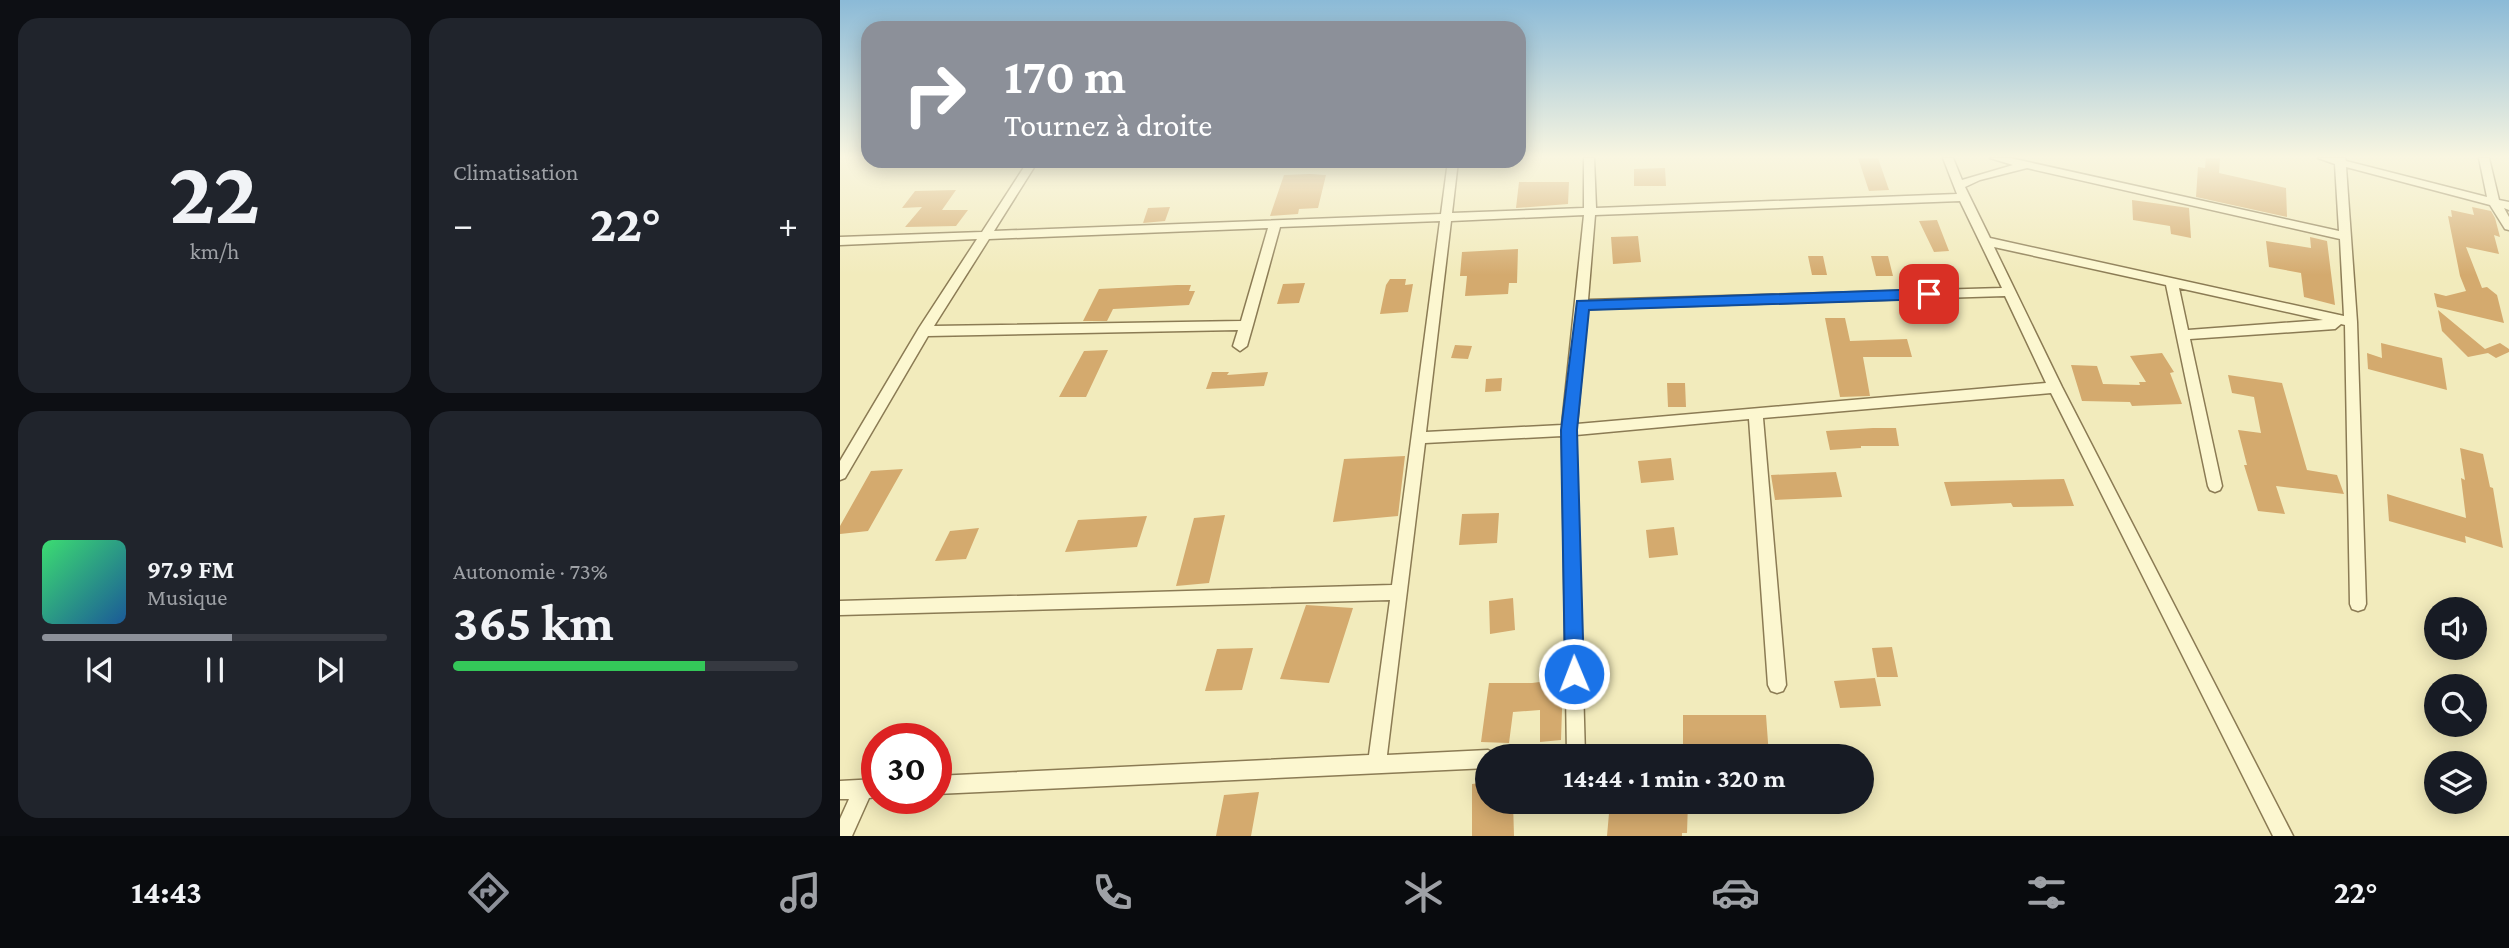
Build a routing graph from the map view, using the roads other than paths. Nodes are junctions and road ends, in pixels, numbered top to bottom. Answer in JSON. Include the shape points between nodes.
{"nodes":[{"id":1,"x":1010,"y":197,"type":"edge"},
{"id":2,"x":1447,"y":197,"type":"edge"},
{"id":3,"x":1590,"y":197,"type":"edge"},
{"id":4,"x":1868,"y":197,"type":"edge"},
{"id":5,"x":1963,"y":197,"type":"edge"},
{"id":6,"x":2169,"y":197,"type":"edge"},
{"id":7,"x":2341,"y":197,"type":"edge"},
{"id":8,"x":2476,"y":197,"type":"edge"},
{"id":9,"x":2493,"y":197,"type":"edge"},
{"id":10,"x":2494,"y":202,"type":"junction"},
{"id":11,"x":2509,"y":206,"type":"edge"},
{"id":12,"x":1590,"y":212,"type":"junction"},
{"id":13,"x":1444,"y":218,"type":"junction"},
{"id":14,"x":1275,"y":225,"type":"junction"},
{"id":15,"x":2509,"y":226,"type":"edge"},
{"id":16,"x":2343,"y":236,"type":"junction"},
{"id":17,"x":984,"y":237,"type":"junction"},
{"id":18,"x":840,"y":241,"type":"edge"},
{"id":19,"x":1985,"y":241,"type":"junction"},
{"id":20,"x":2172,"y":283,"type":"junction"},
{"id":21,"x":2010,"y":292,"type":"junction"},
{"id":22,"x":1583,"y":305,"type":"junction"},
{"id":23,"x":2351,"y":322,"type":"junction"},
{"id":24,"x":1247,"y":324,"type":"junction"},
{"id":25,"x":925,"y":331,"type":"junction"},
{"id":26,"x":2183,"y":335,"type":"junction"},
{"id":27,"x":1240,"y":346,"type":"dead end"},
{"id":28,"x":2055,"y":387,"type":"junction"},
{"id":29,"x":1756,"y":414,"type":"junction"},
{"id":30,"x":1569,"y":430,"type":"junction"},
{"id":31,"x":1417,"y":438,"type":"junction"},
{"id":32,"x":840,"y":474,"type":"edge"},
{"id":33,"x":2216,"y":486,"type":"dead end"},
{"id":34,"x":1399,"y":592,"type":"junction"},
{"id":35,"x":2358,"y":604,"type":"dead end"},
{"id":36,"x":840,"y":608,"type":"edge"},
{"id":37,"x":1777,"y":685,"type":"dead end"},
{"id":38,"x":1576,"y":744,"type":"edge"},
{"id":39,"x":1475,"y":760,"type":"edge"},
{"id":40,"x":1377,"y":764,"type":"junction"},
{"id":41,"x":952,"y":784,"type":"edge"},
{"id":42,"x":861,"y":789,"type":"edge"},
{"id":43,"x":840,"y":790,"type":"edge"},
{"id":44,"x":861,"y":803,"type":"edge"},
{"id":45,"x":842,"y":836,"type":"edge"},
{"id":46,"x":2283,"y":836,"type":"edge"}],
"edges":[{"from":1,"to":17,"type":"street"},
{"from":2,"to":13,"type":"street"},
{"from":3,"to":12,"type":"street"},
{"from":4,"to":12,"type":"street"},
{"from":5,"to":19,"type":"street"},
{"from":6,"to":16,"type":"street"},
{"from":7,"to":16,"type":"street"},
{"from":8,"to":10,"type":"street"},
{"from":9,"to":10,"type":"street"},
{"from":10,"to":11,"type":"street"},
{"from":10,"to":15,"type":"street"},
{"from":12,"to":13,"type":"street"},
{"from":12,"to":22,"type":"street"},
{"from":13,"to":14,"type":"street"},
{"from":13,"to":31,"type":"street"},
{"from":14,"to":17,"type":"street"},
{"from":14,"to":24,"type":"street"},
{"from":16,"to":23,"type":"street"},
{"from":17,"to":18,"type":"street"},
{"from":17,"to":25,"type":"street"},
{"from":19,"to":20,"type":"street"},
{"from":19,"to":21,"type":"street"},
{"from":20,"to":23,"type":"street"},
{"from":20,"to":26,"type":"street"},
{"from":21,"to":22,"type":"street"},
{"from":21,"to":28,"type":"street"},
{"from":22,"to":30,"type":"street"},
{"from":23,"to":26,"type":"street"},
{"from":23,"to":35,"type":"street"},
{"from":24,"to":25,"type":"street"},
{"from":24,"to":27,"type":"street"},
{"from":25,"to":32,"type":"street"},
{"from":26,"to":33,"type":"street"},
{"from":28,"to":29,"type":"street"},
{"from":28,"to":46,"type":"street"},
{"from":29,"to":30,"type":"street"},
{"from":29,"to":37,"type":"street"},
{"from":30,"to":31,"type":"street"},
{"from":30,"to":38,"type":"street"},
{"from":31,"to":34,"type":"street"},
{"from":34,"to":36,"type":"street"},
{"from":34,"to":40,"type":"street"},
{"from":39,"to":40,"type":"street"},
{"from":40,"to":41,"type":"street"},
{"from":42,"to":43,"type":"street"},
{"from":44,"to":45,"type":"street"}]}
